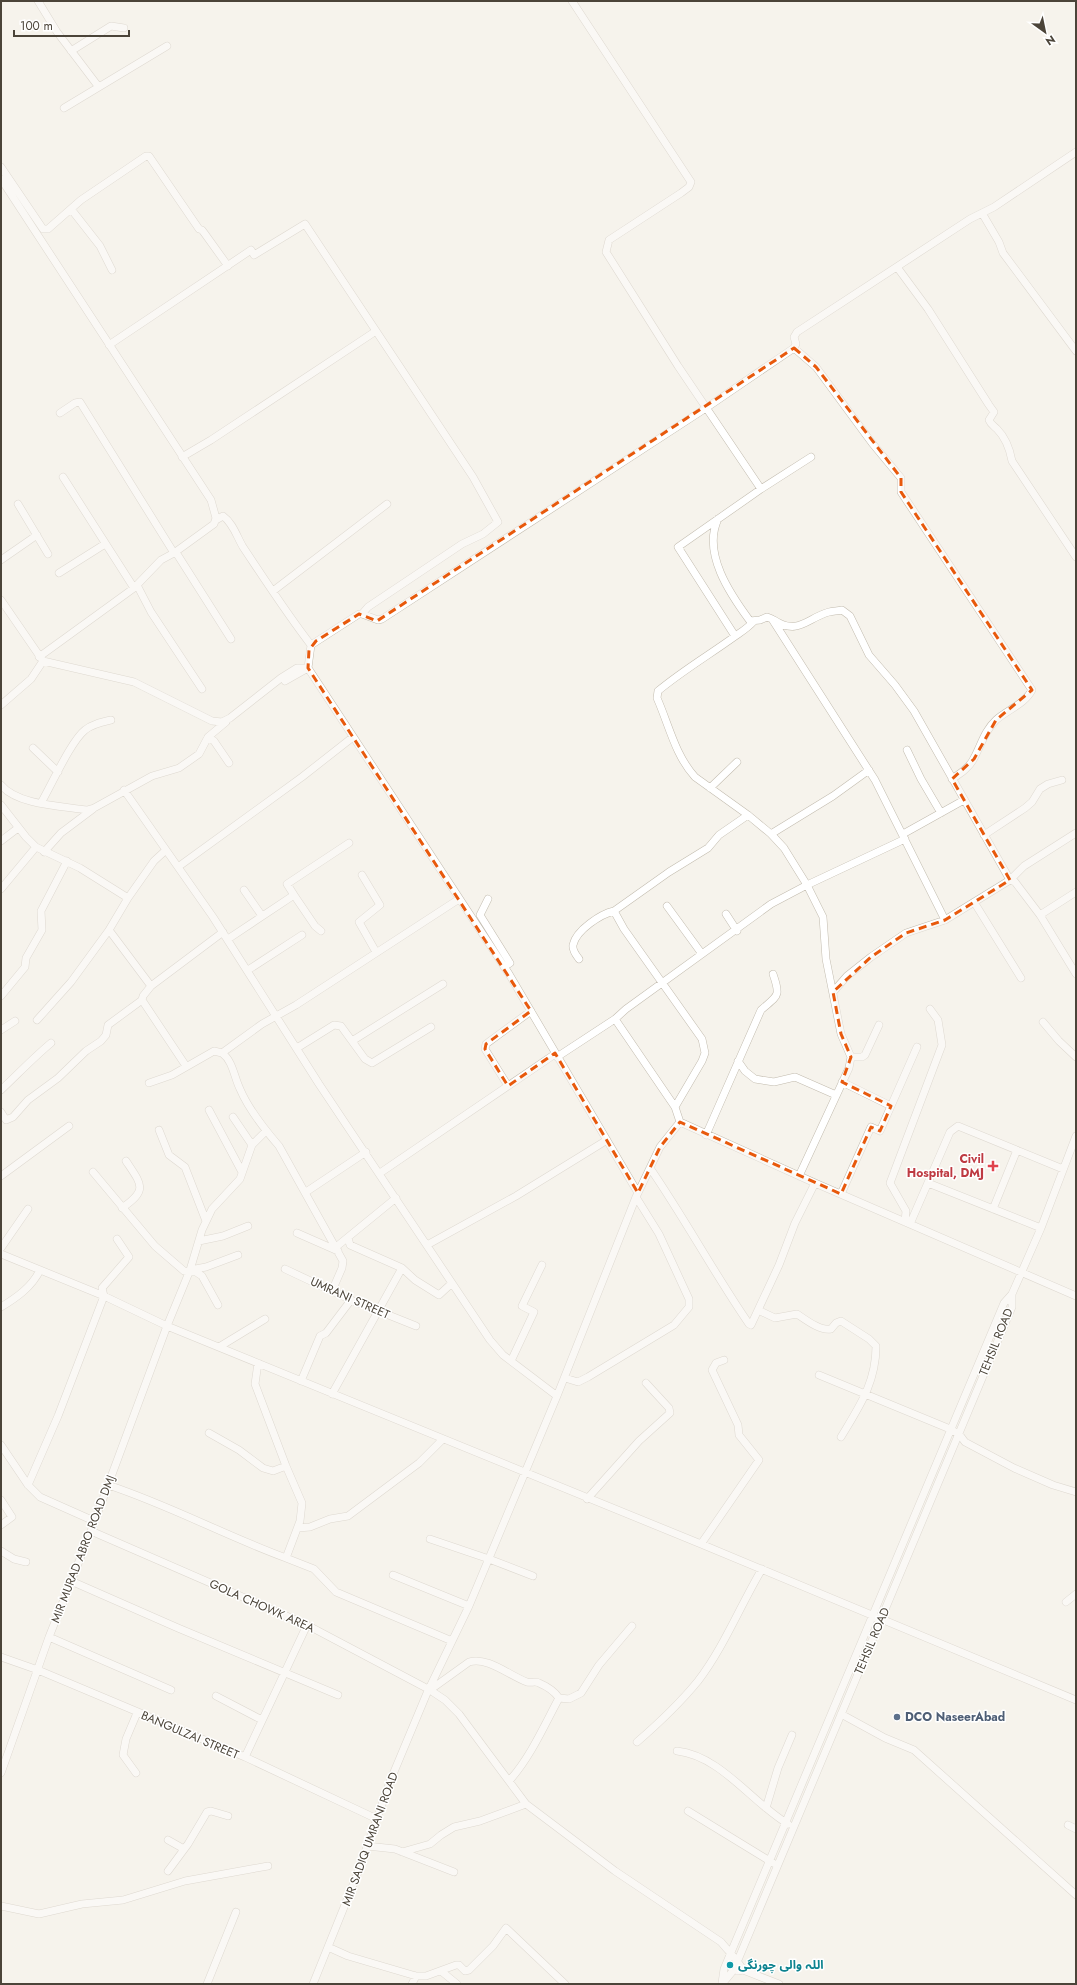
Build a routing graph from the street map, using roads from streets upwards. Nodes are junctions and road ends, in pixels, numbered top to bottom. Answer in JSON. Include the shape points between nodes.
{"nodes":[{"id":1,"x":38,"y":1,"type":"edge"},
{"id":2,"x":572,"y":1,"type":"edge"},
{"id":3,"x":124,"y":28,"type":"dead end"},
{"id":4,"x":167,"y":46,"type":"dead end"},
{"id":5,"x":71,"y":51,"type":"junction"},
{"id":6,"x":98,"y":86,"type":"junction"},
{"id":7,"x":64,"y":108,"type":"dead end"},
{"id":8,"x":1076,"y":152,"type":"edge"},
{"id":9,"x":1,"y":167,"type":"edge"},
{"id":10,"x":1,"y":179,"type":"edge"},
{"id":11,"x":71,"y":209,"type":"junction"},
{"id":12,"x":982,"y":213,"type":"junction"},
{"id":13,"x":228,"y":266,"type":"junction"},
{"id":14,"x":897,"y":267,"type":"junction"},
{"id":15,"x":112,"y":270,"type":"dead end"},
{"id":16,"x":376,"y":331,"type":"junction"},
{"id":17,"x":795,"y":343,"type":"junction"},
{"id":18,"x":109,"y":345,"type":"junction"},
{"id":19,"x":1076,"y":351,"type":"edge"},
{"id":20,"x":706,"y":408,"type":"junction"},
{"id":21,"x":60,"y":414,"type":"dead end"},
{"id":22,"x":182,"y":457,"type":"junction"},
{"id":23,"x":811,"y":457,"type":"dead end"},
{"id":24,"x":63,"y":478,"type":"dead end"},
{"id":25,"x":761,"y":489,"type":"junction"},
{"id":26,"x":18,"y":504,"type":"dead end"},
{"id":27,"x":387,"y":504,"type":"dead end"},
{"id":28,"x":718,"y":519,"type":"junction"},
{"id":29,"x":216,"y":520,"type":"junction"},
{"id":30,"x":37,"y":535,"type":"junction"},
{"id":31,"x":105,"y":544,"type":"junction"},
{"id":32,"x":48,"y":554,"type":"dead end"},
{"id":33,"x":174,"y":554,"type":"junction"},
{"id":34,"x":1076,"y":557,"type":"edge"},
{"id":35,"x":1,"y":560,"type":"edge"},
{"id":36,"x":58,"y":573,"type":"dead end"},
{"id":37,"x":136,"y":586,"type":"junction"},
{"id":38,"x":273,"y":590,"type":"junction"},
{"id":39,"x":1,"y":600,"type":"edge"},
{"id":40,"x":364,"y":615,"type":"junction"},
{"id":41,"x":772,"y":619,"type":"junction"},
{"id":42,"x":754,"y":621,"type":"junction"},
{"id":43,"x":735,"y":636,"type":"junction"},
{"id":44,"x":231,"y":639,"type":"dead end"},
{"id":45,"x":311,"y":645,"type":"junction"},
{"id":46,"x":41,"y":659,"type":"junction"},
{"id":47,"x":308,"y":668,"type":"junction"},
{"id":48,"x":202,"y":689,"type":"dead end"},
{"id":49,"x":1,"y":705,"type":"edge"},
{"id":50,"x":111,"y":720,"type":"dead end"},
{"id":51,"x":208,"y":737,"type":"junction"},
{"id":52,"x":353,"y":737,"type":"junction"},
{"id":53,"x":33,"y":748,"type":"dead end"},
{"id":54,"x":907,"y":750,"type":"dead end"},
{"id":55,"x":736,"y":762,"type":"dead end"},
{"id":56,"x":229,"y":763,"type":"dead end"},
{"id":57,"x":869,"y":770,"type":"junction"},
{"id":58,"x":58,"y":772,"type":"junction"},
{"id":59,"x":952,"y":779,"type":"junction"},
{"id":60,"x":1062,"y":780,"type":"dead end"},
{"id":61,"x":1,"y":785,"type":"edge"},
{"id":62,"x":710,"y":788,"type":"junction"},
{"id":63,"x":124,"y":790,"type":"junction"},
{"id":64,"x":964,"y":800,"type":"junction"},
{"id":65,"x":41,"y":803,"type":"junction"},
{"id":66,"x":1,"y":805,"type":"edge"},
{"id":67,"x":94,"y":808,"type":"junction"},
{"id":68,"x":941,"y":813,"type":"junction"},
{"id":69,"x":748,"y":815,"type":"junction"},
{"id":70,"x":18,"y":828,"type":"junction"},
{"id":71,"x":1076,"y":833,"type":"edge"},
{"id":72,"x":771,"y":834,"type":"junction"},
{"id":73,"x":984,"y":835,"type":"junction"},
{"id":74,"x":904,"y":836,"type":"junction"},
{"id":75,"x":1,"y":841,"type":"edge"},
{"id":76,"x":348,"y":843,"type":"dead end"},
{"id":77,"x":36,"y":847,"type":"junction"},
{"id":78,"x":166,"y":850,"type":"junction"},
{"id":79,"x":44,"y":852,"type":"junction"},
{"id":80,"x":67,"y":861,"type":"junction"},
{"id":81,"x":178,"y":866,"type":"junction"},
{"id":82,"x":362,"y":875,"type":"dead end"},
{"id":83,"x":1010,"y":880,"type":"junction"},
{"id":84,"x":807,"y":885,"type":"junction"},
{"id":85,"x":1,"y":889,"type":"edge"},
{"id":86,"x":244,"y":890,"type":"dead end"},
{"id":87,"x":1076,"y":892,"type":"edge"},
{"id":88,"x":294,"y":894,"type":"junction"},
{"id":89,"x":128,"y":898,"type":"junction"},
{"id":90,"x":459,"y":899,"type":"junction"},
{"id":91,"x":488,"y":899,"type":"dead end"},
{"id":92,"x":974,"y":902,"type":"junction"},
{"id":93,"x":667,"y":906,"type":"dead end"},
{"id":94,"x":614,"y":911,"type":"junction"},
{"id":95,"x":726,"y":914,"type":"dead end"},
{"id":96,"x":1040,"y":915,"type":"junction"},
{"id":97,"x":262,"y":916,"type":"junction"},
{"id":98,"x":945,"y":920,"type":"junction"},
{"id":99,"x":109,"y":930,"type":"junction"},
{"id":100,"x":737,"y":930,"type":"junction"},
{"id":101,"x":321,"y":931,"type":"dead end"},
{"id":102,"x":223,"y":932,"type":"junction"},
{"id":103,"x":302,"y":935,"type":"dead end"},
{"id":104,"x":228,"y":939,"type":"junction"},
{"id":105,"x":376,"y":952,"type":"junction"},
{"id":106,"x":702,"y":954,"type":"junction"},
{"id":107,"x":579,"y":959,"type":"dead end"},
{"id":108,"x":504,"y":967,"type":"junction"},
{"id":109,"x":248,"y":970,"type":"junction"},
{"id":110,"x":773,"y":974,"type":"dead end"},
{"id":111,"x":1076,"y":974,"type":"edge"},
{"id":112,"x":1021,"y":978,"type":"dead end"},
{"id":113,"x":443,"y":984,"type":"dead end"},
{"id":114,"x":663,"y":984,"type":"junction"},
{"id":115,"x":151,"y":986,"type":"junction"},
{"id":116,"x":833,"y":992,"type":"junction"},
{"id":117,"x":1,"y":996,"type":"edge"},
{"id":118,"x":142,"y":1000,"type":"junction"},
{"id":119,"x":930,"y":1009,"type":"dead end"},
{"id":120,"x":531,"y":1010,"type":"junction"},
{"id":121,"x":277,"y":1016,"type":"junction"},
{"id":122,"x":615,"y":1019,"type":"junction"},
{"id":123,"x":37,"y":1020,"type":"dead end"},
{"id":124,"x":15,"y":1021,"type":"dead end"},
{"id":125,"x":1043,"y":1022,"type":"dead end"},
{"id":126,"x":879,"y":1025,"type":"dead end"},
{"id":127,"x":431,"y":1027,"type":"dead end"},
{"id":128,"x":1,"y":1030,"type":"edge"},
{"id":129,"x":352,"y":1041,"type":"junction"},
{"id":130,"x":51,"y":1043,"type":"dead end"},
{"id":131,"x":917,"y":1046,"type":"dead end"},
{"id":132,"x":297,"y":1048,"type":"junction"},
{"id":133,"x":222,"y":1053,"type":"junction"},
{"id":134,"x":556,"y":1055,"type":"junction"},
{"id":135,"x":851,"y":1057,"type":"junction"},
{"id":136,"x":1076,"y":1057,"type":"edge"},
{"id":137,"x":738,"y":1061,"type":"junction"},
{"id":138,"x":186,"y":1066,"type":"junction"},
{"id":139,"x":149,"y":1082,"type":"dead end"},
{"id":140,"x":842,"y":1082,"type":"junction"},
{"id":141,"x":508,"y":1086,"type":"junction"},
{"id":142,"x":1,"y":1090,"type":"edge"},
{"id":143,"x":836,"y":1095,"type":"junction"},
{"id":144,"x":891,"y":1106,"type":"junction"},
{"id":145,"x":675,"y":1107,"type":"junction"},
{"id":146,"x":209,"y":1110,"type":"dead end"},
{"id":147,"x":1,"y":1112,"type":"edge"},
{"id":148,"x":233,"y":1117,"type":"dead end"},
{"id":149,"x":680,"y":1122,"type":"junction"},
{"id":150,"x":69,"y":1126,"type":"dead end"},
{"id":151,"x":159,"y":1130,"type":"dead end"},
{"id":152,"x":266,"y":1131,"type":"junction"},
{"id":153,"x":706,"y":1135,"type":"junction"},
{"id":154,"x":1076,"y":1136,"type":"edge"},
{"id":155,"x":607,"y":1140,"type":"junction"},
{"id":156,"x":252,"y":1145,"type":"junction"},
{"id":157,"x":1017,"y":1150,"type":"junction"},
{"id":158,"x":366,"y":1152,"type":"junction"},
{"id":159,"x":126,"y":1161,"type":"dead end"},
{"id":160,"x":650,"y":1168,"type":"junction"},
{"id":161,"x":1063,"y":1169,"type":"junction"},
{"id":162,"x":93,"y":1172,"type":"dead end"},
{"id":163,"x":242,"y":1172,"type":"junction"},
{"id":164,"x":380,"y":1173,"type":"junction"},
{"id":165,"x":1,"y":1176,"type":"edge"},
{"id":166,"x":799,"y":1176,"type":"junction"},
{"id":167,"x":815,"y":1183,"type":"junction"},
{"id":168,"x":928,"y":1183,"type":"junction"},
{"id":169,"x":306,"y":1192,"type":"junction"},
{"id":170,"x":841,"y":1194,"type":"junction"},
{"id":171,"x":637,"y":1195,"type":"junction"},
{"id":172,"x":396,"y":1198,"type":"junction"},
{"id":173,"x":122,"y":1208,"type":"junction"},
{"id":174,"x":28,"y":1209,"type":"dead end"},
{"id":175,"x":993,"y":1209,"type":"junction"},
{"id":176,"x":206,"y":1221,"type":"junction"},
{"id":177,"x":908,"y":1223,"type":"junction"},
{"id":178,"x":248,"y":1226,"type":"dead end"},
{"id":179,"x":1041,"y":1228,"type":"junction"},
{"id":180,"x":297,"y":1233,"type":"dead end"},
{"id":181,"x":348,"y":1238,"type":"junction"},
{"id":182,"x":117,"y":1239,"type":"dead end"},
{"id":183,"x":199,"y":1241,"type":"junction"},
{"id":184,"x":427,"y":1245,"type":"junction"},
{"id":185,"x":1,"y":1248,"type":"edge"},
{"id":186,"x":337,"y":1249,"type":"junction"},
{"id":187,"x":1,"y":1254,"type":"edge"},
{"id":188,"x":238,"y":1254,"type":"dead end"},
{"id":189,"x":542,"y":1265,"type":"dead end"},
{"id":190,"x":402,"y":1268,"type":"junction"},
{"id":191,"x":285,"y":1269,"type":"dead end"},
{"id":192,"x":40,"y":1270,"type":"junction"},
{"id":193,"x":190,"y":1270,"type":"junction"},
{"id":194,"x":1021,"y":1273,"type":"junction"},
{"id":195,"x":452,"y":1283,"type":"junction"},
{"id":196,"x":332,"y":1291,"type":"junction"},
{"id":197,"x":1012,"y":1294,"type":"junction"},
{"id":198,"x":104,"y":1296,"type":"junction"},
{"id":199,"x":1076,"y":1296,"type":"edge"},
{"id":200,"x":351,"y":1300,"type":"junction"},
{"id":201,"x":218,"y":1305,"type":"dead end"},
{"id":202,"x":1,"y":1307,"type":"edge"},
{"id":203,"x":758,"y":1310,"type":"junction"},
{"id":204,"x":379,"y":1311,"type":"junction"},
{"id":205,"x":265,"y":1319,"type":"dead end"},
{"id":206,"x":167,"y":1326,"type":"junction"},
{"id":207,"x":416,"y":1326,"type":"dead end"},
{"id":208,"x":219,"y":1347,"type":"junction"},
{"id":209,"x":724,"y":1360,"type":"dead end"},
{"id":210,"x":511,"y":1361,"type":"junction"},
{"id":211,"x":258,"y":1364,"type":"junction"},
{"id":212,"x":819,"y":1375,"type":"dead end"},
{"id":213,"x":565,"y":1378,"type":"junction"},
{"id":214,"x":302,"y":1381,"type":"junction"},
{"id":215,"x":646,"y":1383,"type":"dead end"},
{"id":216,"x":332,"y":1394,"type":"junction"},
{"id":217,"x":866,"y":1394,"type":"junction"},
{"id":218,"x":557,"y":1396,"type":"junction"},
{"id":219,"x":950,"y":1429,"type":"junction"},
{"id":220,"x":209,"y":1433,"type":"dead end"},
{"id":221,"x":959,"y":1434,"type":"junction"},
{"id":222,"x":841,"y":1438,"type":"dead end"},
{"id":223,"x":443,"y":1439,"type":"junction"},
{"id":224,"x":1,"y":1445,"type":"edge"},
{"id":225,"x":286,"y":1466,"type":"junction"},
{"id":226,"x":524,"y":1473,"type":"junction"},
{"id":227,"x":28,"y":1485,"type":"junction"},
{"id":228,"x":108,"y":1485,"type":"junction"},
{"id":229,"x":1076,"y":1492,"type":"edge"},
{"id":230,"x":587,"y":1499,"type":"junction"},
{"id":231,"x":1,"y":1500,"type":"edge"},
{"id":232,"x":94,"y":1521,"type":"junction"},
{"id":233,"x":1,"y":1525,"type":"edge"},
{"id":234,"x":298,"y":1528,"type":"junction"},
{"id":235,"x":91,"y":1531,"type":"junction"},
{"id":236,"x":430,"y":1539,"type":"dead end"},
{"id":237,"x":701,"y":1544,"type":"junction"},
{"id":238,"x":1,"y":1551,"type":"edge"},
{"id":239,"x":286,"y":1558,"type":"junction"},
{"id":240,"x":489,"y":1559,"type":"junction"},
{"id":241,"x":26,"y":1562,"type":"dead end"},
{"id":242,"x":762,"y":1569,"type":"junction"},
{"id":243,"x":394,"y":1575,"type":"dead end"},
{"id":244,"x":533,"y":1576,"type":"dead end"},
{"id":245,"x":72,"y":1581,"type":"junction"},
{"id":246,"x":1076,"y":1594,"type":"edge"},
{"id":247,"x":1066,"y":1602,"type":"dead end"},
{"id":248,"x":468,"y":1606,"type":"junction"},
{"id":249,"x":872,"y":1616,"type":"junction"},
{"id":250,"x":880,"y":1620,"type":"junction"},
{"id":251,"x":307,"y":1625,"type":"junction"},
{"id":252,"x":632,"y":1626,"type":"dead end"},
{"id":253,"x":49,"y":1637,"type":"junction"},
{"id":254,"x":452,"y":1641,"type":"junction"},
{"id":255,"x":1,"y":1657,"type":"edge"},
{"id":256,"x":38,"y":1670,"type":"junction"},
{"id":257,"x":284,"y":1671,"type":"junction"},
{"id":258,"x":171,"y":1690,"type":"dead end"},
{"id":259,"x":428,"y":1692,"type":"junction"},
{"id":260,"x":338,"y":1695,"type":"dead end"},
{"id":261,"x":216,"y":1696,"type":"dead end"},
{"id":262,"x":559,"y":1698,"type":"junction"},
{"id":263,"x":1076,"y":1700,"type":"edge"},
{"id":264,"x":137,"y":1713,"type":"junction"},
{"id":265,"x":841,"y":1714,"type":"junction"},
{"id":266,"x":262,"y":1720,"type":"junction"},
{"id":267,"x":792,"y":1735,"type":"dead end"},
{"id":268,"x":637,"y":1742,"type":"dead end"},
{"id":269,"x":677,"y":1751,"type":"dead end"},
{"id":270,"x":244,"y":1757,"type":"junction"},
{"id":271,"x":1,"y":1773,"type":"edge"},
{"id":272,"x":136,"y":1773,"type":"dead end"},
{"id":273,"x":509,"y":1782,"type":"junction"},
{"id":274,"x":526,"y":1804,"type":"junction"},
{"id":275,"x":766,"y":1808,"type":"junction"},
{"id":276,"x":688,"y":1811,"type":"dead end"},
{"id":277,"x":228,"y":1816,"type":"dead end"},
{"id":278,"x":377,"y":1819,"type":"junction"},
{"id":279,"x":786,"y":1822,"type":"junction"},
{"id":280,"x":1068,"y":1825,"type":"dead end"},
{"id":281,"x":794,"y":1827,"type":"junction"},
{"id":282,"x":1076,"y":1829,"type":"edge"},
{"id":283,"x":168,"y":1840,"type":"dead end"},
{"id":284,"x":367,"y":1846,"type":"junction"},
{"id":285,"x":184,"y":1849,"type":"junction"},
{"id":286,"x":402,"y":1852,"type":"junction"},
{"id":287,"x":769,"y":1861,"type":"junction"},
{"id":288,"x":778,"y":1865,"type":"junction"},
{"id":289,"x":268,"y":1866,"type":"dead end"},
{"id":290,"x":168,"y":1871,"type":"dead end"},
{"id":291,"x":454,"y":1872,"type":"dead end"},
{"id":292,"x":1076,"y":1895,"type":"edge"},
{"id":293,"x":1,"y":1906,"type":"edge"},
{"id":294,"x":236,"y":1912,"type":"dead end"},
{"id":295,"x":328,"y":1947,"type":"junction"},
{"id":296,"x":731,"y":1954,"type":"junction"},
{"id":297,"x":738,"y":1960,"type":"junction"},
{"id":298,"x":724,"y":1969,"type":"junction"},
{"id":299,"x":743,"y":1970,"type":"junction"},
{"id":300,"x":441,"y":1971,"type":"junction"},
{"id":301,"x":732,"y":1972,"type":"junction"},
{"id":302,"x":416,"y":1976,"type":"junction"},
{"id":303,"x":207,"y":1984,"type":"edge"},
{"id":304,"x":313,"y":1984,"type":"edge"},
{"id":305,"x":412,"y":1984,"type":"edge"},
{"id":306,"x":456,"y":1984,"type":"edge"},
{"id":307,"x":565,"y":1984,"type":"edge"},
{"id":308,"x":722,"y":1984,"type":"edge"},
{"id":309,"x":779,"y":1984,"type":"edge"}],
"edges":[{"from":1,"to":5,"type":"street"},
{"from":2,"to":20,"type":"street","via":[[691,182],[681,193],[608,240],[606,252]]},
{"from":3,"to":5,"type":"street","via":[[111,26]]},
{"from":4,"to":6,"type":"street"},
{"from":5,"to":6,"type":"street"},
{"from":6,"to":7,"type":"street"},
{"from":8,"to":12,"type":"street"},
{"from":9,"to":11,"type":"street","via":[[43,228],[48,229]]},
{"from":10,"to":18,"type":"street"},
{"from":11,"to":13,"type":"street","via":[[148,156],[199,230],[202,230]]},
{"from":11,"to":15,"type":"street","via":[[100,246]]},
{"from":12,"to":14,"type":"street"},
{"from":12,"to":19,"type":"street","via":[[1003,253]]},
{"from":13,"to":16,"type":"street","via":[[251,250],[254,255],[305,224]]},
{"from":13,"to":18,"type":"street"},
{"from":14,"to":17,"type":"street","via":[[797,332]]},
{"from":14,"to":34,"type":"street","via":[[928,309],[994,412],[988,420],[1002,436],[1010,450],[1012,461]]},
{"from":16,"to":22,"type":"street"},
{"from":16,"to":40,"type":"street","via":[[473,477],[498,522],[368,607]]},
{"from":17,"to":20,"type":"street"},
{"from":17,"to":59,"type":"street","via":[[901,478],[901,492],[1032,690],[1022,701],[996,720],[974,759],[963,772]]},
{"from":18,"to":22,"type":"street"},
{"from":20,"to":25,"type":"street"},
{"from":20,"to":40,"type":"street","via":[[382,619],[375,620]]},
{"from":21,"to":33,"type":"street","via":[[80,402]]},
{"from":22,"to":29,"type":"street","via":[[211,500]]},
{"from":23,"to":25,"type":"street"},
{"from":24,"to":31,"type":"street"},
{"from":25,"to":28,"type":"street"},
{"from":26,"to":30,"type":"street"},
{"from":27,"to":38,"type":"street"},
{"from":28,"to":42,"type":"street","via":[[713,540],[717,564],[725,584],[750,621]]},
{"from":28,"to":43,"type":"street","via":[[678,547]]},
{"from":29,"to":33,"type":"street"},
{"from":29,"to":38,"type":"street","via":[[223,516],[228,520]]},
{"from":30,"to":32,"type":"street"},
{"from":30,"to":35,"type":"street"},
{"from":31,"to":36,"type":"street"},
{"from":31,"to":37,"type":"street"},
{"from":33,"to":37,"type":"street","via":[[161,560]]},
{"from":33,"to":44,"type":"street","via":[[177,554]]},
{"from":37,"to":46,"type":"street"},
{"from":37,"to":48,"type":"street"},
{"from":38,"to":45,"type":"street","via":[[294,624]]},
{"from":39,"to":46,"type":"street"},
{"from":40,"to":45,"type":"street","via":[[353,618]]},
{"from":41,"to":42,"type":"street","via":[[767,617]]},
{"from":41,"to":57,"type":"street"},
{"from":41,"to":59,"type":"street","via":[[791,627],[802,625],[829,612],[842,610],[850,616],[869,655],[914,712]]},
{"from":42,"to":43,"type":"street"},
{"from":43,"to":62,"type":"street","via":[[672,678],[658,691],[658,698],[678,752],[695,777]]},
{"from":45,"to":47,"type":"street"},
{"from":46,"to":47,"type":"street","via":[[134,682],[212,721],[222,722],[297,668]]},
{"from":46,"to":49,"type":"street","via":[[31,679]]},
{"from":47,"to":51,"type":"street","via":[[287,680]]},
{"from":47,"to":52,"type":"street"},
{"from":50,"to":58,"type":"street","via":[[97,723],[84,730]]},
{"from":51,"to":56,"type":"street","via":[[214,741]]},
{"from":51,"to":63,"type":"street","via":[[199,754],[180,768],[152,776]]},
{"from":52,"to":81,"type":"street","via":[[243,821]]},
{"from":52,"to":90,"type":"street"},
{"from":53,"to":58,"type":"street"},
{"from":54,"to":68,"type":"street"},
{"from":55,"to":62,"type":"street"},
{"from":57,"to":72,"type":"street","via":[[833,796]]},
{"from":57,"to":74,"type":"street"},
{"from":58,"to":65,"type":"street"},
{"from":59,"to":64,"type":"street"},
{"from":60,"to":73,"type":"street","via":[[1040,789],[1025,808]]},
{"from":61,"to":65,"type":"street","via":[[14,795]]},
{"from":62,"to":69,"type":"street"},
{"from":63,"to":67,"type":"street"},
{"from":63,"to":78,"type":"street"},
{"from":64,"to":68,"type":"street"},
{"from":64,"to":73,"type":"street"},
{"from":65,"to":67,"type":"street","via":[[87,810]]},
{"from":66,"to":70,"type":"street"},
{"from":67,"to":79,"type":"street","via":[[61,833]]},
{"from":68,"to":74,"type":"street"},
{"from":69,"to":72,"type":"street"},
{"from":69,"to":94,"type":"street","via":[[719,835],[708,848]]},
{"from":70,"to":75,"type":"street"},
{"from":70,"to":77,"type":"street"},
{"from":71,"to":83,"type":"street","via":[[1024,866]]},
{"from":72,"to":84,"type":"street","via":[[784,848]]},
{"from":73,"to":83,"type":"street"},
{"from":74,"to":84,"type":"street"},
{"from":74,"to":98,"type":"street"},
{"from":76,"to":88,"type":"street","via":[[287,884]]},
{"from":77,"to":79,"type":"street"},
{"from":77,"to":85,"type":"street"},
{"from":78,"to":81,"type":"street"},
{"from":78,"to":89,"type":"street","via":[[154,861]]},
{"from":79,"to":80,"type":"street"},
{"from":80,"to":89,"type":"street"},
{"from":80,"to":117,"type":"street","via":[[41,911],[42,930],[26,958],[25,967]]},
{"from":81,"to":102,"type":"street"},
{"from":82,"to":105,"type":"street","via":[[380,905],[359,922]]},
{"from":83,"to":92,"type":"street"},
{"from":83,"to":96,"type":"street"},
{"from":84,"to":100,"type":"street","via":[[771,904]]},
{"from":84,"to":116,"type":"street","via":[[823,917],[826,959]]},
{"from":86,"to":97,"type":"street"},
{"from":87,"to":96,"type":"street"},
{"from":88,"to":97,"type":"street"},
{"from":88,"to":101,"type":"street"},
{"from":89,"to":99,"type":"street"},
{"from":90,"to":105,"type":"street"},
{"from":90,"to":108,"type":"street"},
{"from":91,"to":108,"type":"street","via":[[480,915],[510,963]]},
{"from":92,"to":98,"type":"street"},
{"from":92,"to":112,"type":"street"},
{"from":93,"to":106,"type":"street"},
{"from":94,"to":107,"type":"street","via":[[590,924],[577,937],[573,950]]},
{"from":94,"to":114,"type":"street"},
{"from":95,"to":100,"type":"street"},
{"from":96,"to":111,"type":"street"},
{"from":97,"to":104,"type":"street"},
{"from":98,"to":116,"type":"street","via":[[906,933],[871,957]]},
{"from":99,"to":115,"type":"street"},
{"from":99,"to":123,"type":"street","via":[[71,982]]},
{"from":100,"to":106,"type":"street"},
{"from":102,"to":104,"type":"street"},
{"from":102,"to":115,"type":"street"},
{"from":103,"to":109,"type":"street"},
{"from":104,"to":109,"type":"street"},
{"from":105,"to":121,"type":"street"},
{"from":106,"to":114,"type":"street"},
{"from":108,"to":120,"type":"street"},
{"from":109,"to":121,"type":"street"},
{"from":110,"to":137,"type":"street","via":[[779,990],[777,995],[761,1010]]},
{"from":113,"to":129,"type":"street"},
{"from":114,"to":122,"type":"street"},
{"from":114,"to":145,"type":"street","via":[[702,1039],[705,1053]]},
{"from":115,"to":118,"type":"street","via":[[142,996]]},
{"from":116,"to":135,"type":"street","via":[[841,1034]]},
{"from":118,"to":138,"type":"street"},
{"from":118,"to":147,"type":"street","via":[[108,1026],[101,1041],[28,1100],[13,1117],[6,1120]]},
{"from":119,"to":177,"type":"street","via":[[938,1020],[942,1045],[890,1183],[906,1211]]},
{"from":120,"to":134,"type":"street"},
{"from":120,"to":141,"type":"street","via":[[486,1044],[485,1049]]},
{"from":121,"to":132,"type":"street"},
{"from":121,"to":133,"type":"street"},
{"from":122,"to":134,"type":"street"},
{"from":122,"to":145,"type":"street"},
{"from":124,"to":128,"type":"street"},
{"from":125,"to":136,"type":"street","via":[[1058,1041]]},
{"from":126,"to":135,"type":"street","via":[[864,1055]]},
{"from":127,"to":129,"type":"street","via":[[372,1063],[365,1059]]},
{"from":129,"to":132,"type":"street","via":[[341,1026],[334,1025]]},
{"from":130,"to":142,"type":"street"},
{"from":131,"to":144,"type":"street"},
{"from":132,"to":158,"type":"street"},
{"from":133,"to":138,"type":"street","via":[[214,1051]]},
{"from":133,"to":152,"type":"street","via":[[228,1057],[240,1090]]},
{"from":134,"to":141,"type":"street"},
{"from":134,"to":155,"type":"street"},
{"from":135,"to":140,"type":"street"},
{"from":137,"to":143,"type":"street","via":[[744,1071],[755,1079],[774,1082],[794,1077]]},
{"from":137,"to":153,"type":"street"},
{"from":138,"to":139,"type":"street","via":[[172,1075]]},
{"from":140,"to":143,"type":"street"},
{"from":140,"to":144,"type":"street"},
{"from":141,"to":164,"type":"street"},
{"from":143,"to":166,"type":"street"},
{"from":144,"to":170,"type":"street","via":[[880,1131],[871,1127]]},
{"from":145,"to":149,"type":"street"},
{"from":146,"to":163,"type":"street"},
{"from":148,"to":156,"type":"street"},
{"from":149,"to":153,"type":"street"},
{"from":149,"to":160,"type":"street","name":"MIR SADIQ UMRANI ROAD","via":[[660,1147]]},
{"from":150,"to":165,"type":"street"},
{"from":151,"to":176,"type":"street","via":[[169,1155],[185,1167]]},
{"from":152,"to":156,"type":"street"},
{"from":152,"to":169,"type":"street","via":[[279,1146]]},
{"from":153,"to":166,"type":"street"},
{"from":154,"to":161,"type":"street"},
{"from":155,"to":171,"type":"street"},
{"from":155,"to":184,"type":"street","via":[[516,1196]]},
{"from":156,"to":163,"type":"street","name":"MIR MURAD ABRO ROAD DMJ"},
{"from":157,"to":161,"type":"street"},
{"from":157,"to":168,"type":"street","via":[[958,1126],[950,1132]]},
{"from":157,"to":175,"type":"street"},
{"from":158,"to":164,"type":"street"},
{"from":158,"to":169,"type":"street"},
{"from":159,"to":173,"type":"street","via":[[140,1189],[138,1195]]},
{"from":160,"to":171,"type":"street","name":"MIR SADIQ UMRANI ROAD"},
{"from":160,"to":203,"type":"street","via":[[749,1324],[753,1324]]},
{"from":161,"to":179,"type":"street"},
{"from":162,"to":173,"type":"street"},
{"from":163,"to":176,"type":"street","name":"MIR MURAD ABRO ROAD DMJ","via":[[232,1190],[220,1198]]},
{"from":164,"to":172,"type":"street"},
{"from":166,"to":167,"type":"street"},
{"from":167,"to":170,"type":"street"},
{"from":167,"to":203,"type":"street"},
{"from":168,"to":175,"type":"street"},
{"from":168,"to":177,"type":"street"},
{"from":169,"to":186,"type":"street"},
{"from":170,"to":177,"type":"street"},
{"from":171,"to":213,"type":"street","name":"MIR SADIQ UMRANI ROAD"},
{"from":171,"to":213,"type":"street","via":[[659,1234],[689,1299],[689,1307],[674,1325],[588,1377],[578,1382]]},
{"from":172,"to":181,"type":"street"},
{"from":172,"to":184,"type":"street"},
{"from":173,"to":193,"type":"street","via":[[154,1246],[184,1270]]},
{"from":174,"to":185,"type":"street"},
{"from":175,"to":179,"type":"street"},
{"from":176,"to":183,"type":"street","name":"MIR MURAD ABRO ROAD DMJ"},
{"from":177,"to":194,"type":"street"},
{"from":178,"to":183,"type":"street","via":[[223,1236]]},
{"from":179,"to":194,"type":"street"},
{"from":180,"to":186,"type":"street"},
{"from":181,"to":186,"type":"street"},
{"from":181,"to":190,"type":"street","via":[[350,1245]]},
{"from":182,"to":198,"type":"street","via":[[129,1257],[102,1288]]},
{"from":183,"to":193,"type":"street","name":"MIR MURAD ABRO ROAD DMJ"},
{"from":184,"to":195,"type":"street"},
{"from":186,"to":196,"type":"street","via":[[343,1261]]},
{"from":187,"to":192,"type":"street"},
{"from":188,"to":193,"type":"street","via":[[206,1267]]},
{"from":189,"to":210,"type":"street","via":[[522,1306],[534,1312]]},
{"from":190,"to":195,"type":"street","via":[[415,1280],[439,1295]]},
{"from":190,"to":204,"type":"street"},
{"from":191,"to":196,"type":"street","name":"UMRANI STREET"},
{"from":192,"to":198,"type":"street"},
{"from":192,"to":202,"type":"street","via":[[18,1297]]},
{"from":193,"to":201,"type":"street","via":[[202,1276]]},
{"from":193,"to":206,"type":"street","name":"MIR MURAD ABRO ROAD DMJ"},
{"from":194,"to":197,"type":"street"},
{"from":194,"to":199,"type":"street"},
{"from":195,"to":210,"type":"street","via":[[490,1340]]},
{"from":196,"to":200,"type":"street","name":"UMRANI STREET"},
{"from":197,"to":219,"type":"street","via":[[1004,1303]]},
{"from":197,"to":221,"type":"street","name":"TEHSIL ROAD","via":[[1012,1307]]},
{"from":198,"to":206,"type":"street"},
{"from":198,"to":227,"type":"street","via":[[58,1416]]},
{"from":200,"to":204,"type":"street","name":"UMRANI STREET"},
{"from":200,"to":214,"type":"street","via":[[326,1333],[320,1336]]},
{"from":203,"to":217,"type":"street","via":[[775,1318],[796,1314],[828,1330],[841,1322],[869,1339],[876,1346],[876,1355],[874,1375]]},
{"from":204,"to":207,"type":"street","name":"UMRANI STREET"},
{"from":204,"to":216,"type":"street"},
{"from":205,"to":208,"type":"street"},
{"from":206,"to":208,"type":"street"},
{"from":206,"to":228,"type":"street","name":"MIR MURAD ABRO ROAD DMJ"},
{"from":208,"to":211,"type":"street"},
{"from":209,"to":237,"type":"street","via":[[716,1363],[712,1370],[738,1425],[739,1435],[759,1460]]},
{"from":210,"to":218,"type":"street"},
{"from":211,"to":214,"type":"street"},
{"from":211,"to":225,"type":"street","via":[[255,1384]]},
{"from":212,"to":217,"type":"street"},
{"from":213,"to":218,"type":"street","name":"MIR SADIQ UMRANI ROAD"},
{"from":214,"to":216,"type":"street"},
{"from":215,"to":230,"type":"street","via":[[669,1408],[670,1413],[639,1441]]},
{"from":216,"to":223,"type":"street"},
{"from":217,"to":219,"type":"street"},
{"from":217,"to":222,"type":"street"},
{"from":218,"to":226,"type":"street","name":"MIR SADIQ UMRANI ROAD"},
{"from":219,"to":221,"type":"street"},
{"from":219,"to":249,"type":"street"},
{"from":220,"to":225,"type":"street","via":[[239,1450],[263,1468],[273,1471]]},
{"from":221,"to":229,"type":"street","via":[[965,1442],[1014,1468]]},
{"from":221,"to":250,"type":"street","name":"TEHSIL ROAD"},
{"from":223,"to":226,"type":"street"},
{"from":223,"to":234,"type":"street","via":[[419,1463],[348,1516]]},
{"from":224,"to":227,"type":"street"},
{"from":225,"to":234,"type":"street","via":[[302,1503]]},
{"from":226,"to":230,"type":"street"},
{"from":226,"to":240,"type":"street","name":"MIR SADIQ UMRANI ROAD"},
{"from":227,"to":232,"type":"street","via":[[40,1497]]},
{"from":228,"to":232,"type":"street","name":"MIR MURAD ABRO ROAD DMJ"},
{"from":228,"to":239,"type":"street","via":[[133,1493],[243,1542]]},
{"from":230,"to":237,"type":"street"},
{"from":231,"to":233,"type":"street","via":[[12,1517]]},
{"from":232,"to":235,"type":"street","name":"MIR MURAD ABRO ROAD DMJ"},
{"from":234,"to":239,"type":"street"},
{"from":235,"to":245,"type":"street","name":"MIR MURAD ABRO ROAD DMJ"},
{"from":235,"to":251,"type":"street","name":"GOLA CHOWK AREA"},
{"from":236,"to":240,"type":"street"},
{"from":237,"to":242,"type":"street"},
{"from":238,"to":241,"type":"street","via":[[14,1559]]},
{"from":239,"to":254,"type":"street","via":[[314,1569],[336,1592]]},
{"from":240,"to":244,"type":"street"},
{"from":240,"to":248,"type":"street","name":"MIR SADIQ UMRANI ROAD"},
{"from":242,"to":249,"type":"street"},
{"from":242,"to":268,"type":"street","via":[[721,1645],[698,1680],[662,1721]]},
{"from":243,"to":248,"type":"street"},
{"from":245,"to":253,"type":"street","name":"MIR MURAD ABRO ROAD DMJ"},
{"from":245,"to":257,"type":"street"},
{"from":246,"to":247,"type":"street"},
{"from":248,"to":254,"type":"street","name":"MIR SADIQ UMRANI ROAD"},
{"from":249,"to":250,"type":"street"},
{"from":249,"to":279,"type":"street"},
{"from":250,"to":263,"type":"street"},
{"from":250,"to":265,"type":"street","name":"TEHSIL ROAD"},
{"from":251,"to":257,"type":"street"},
{"from":251,"to":259,"type":"street","name":"GOLA CHOWK AREA"},
{"from":252,"to":262,"type":"street","via":[[599,1665],[581,1693],[568,1699]]},
{"from":253,"to":256,"type":"street","name":"MIR MURAD ABRO ROAD DMJ"},
{"from":253,"to":258,"type":"street"},
{"from":254,"to":259,"type":"street","name":"MIR SADIQ UMRANI ROAD"},
{"from":255,"to":256,"type":"street","name":"BANGULZAI STREET"},
{"from":256,"to":264,"type":"street","name":"BANGULZAI STREET"},
{"from":256,"to":271,"type":"street","name":"MIR MURAD ABRO ROAD DMJ"},
{"from":257,"to":260,"type":"street"},
{"from":257,"to":266,"type":"street"},
{"from":259,"to":262,"type":"street","via":[[475,1660],[528,1682],[539,1682],[556,1693]]},
{"from":259,"to":273,"type":"street","name":"GOLA CHOWK AREA","via":[[445,1700],[458,1714]]},
{"from":259,"to":278,"type":"street","name":"MIR SADIQ UMRANI ROAD"},
{"from":261,"to":266,"type":"street"},
{"from":262,"to":273,"type":"street","via":[[522,1765]]},
{"from":264,"to":270,"type":"street","name":"BANGULZAI STREET"},
{"from":264,"to":272,"type":"street","via":[[126,1739],[123,1755]]},
{"from":265,"to":281,"type":"street","name":"TEHSIL ROAD"},
{"from":265,"to":292,"type":"street","via":[[885,1738],[914,1750]]},
{"from":266,"to":270,"type":"street"},
{"from":267,"to":275,"type":"street","via":[[778,1768]]},
{"from":269,"to":275,"type":"street","via":[[690,1753],[710,1762]]},
{"from":270,"to":278,"type":"street","name":"BANGULZAI STREET"},
{"from":273,"to":274,"type":"street","name":"GOLA CHOWK AREA"},
{"from":274,"to":286,"type":"street","via":[[480,1821],[454,1827],[430,1844]]},
{"from":274,"to":296,"type":"street","name":"GOLA CHOWK AREA","via":[[615,1870],[721,1942]]},
{"from":275,"to":279,"type":"street"},
{"from":276,"to":287,"type":"street"},
{"from":277,"to":285,"type":"street","via":[[209,1811],[200,1821]]},
{"from":278,"to":284,"type":"street","name":"MIR SADIQ UMRANI ROAD"},
{"from":279,"to":281,"type":"street"},
{"from":279,"to":287,"type":"street"},
{"from":280,"to":282,"type":"street"},
{"from":281,"to":288,"type":"street","name":"TEHSIL ROAD"},
{"from":283,"to":285,"type":"street"},
{"from":284,"to":286,"type":"street","via":[[385,1847]]},
{"from":284,"to":295,"type":"street","name":"MIR SADIQ UMRANI ROAD"},
{"from":285,"to":290,"type":"street"},
{"from":286,"to":291,"type":"street"},
{"from":287,"to":288,"type":"street"},
{"from":287,"to":296,"type":"street"},
{"from":288,"to":297,"type":"street","name":"TEHSIL ROAD"},
{"from":289,"to":293,"type":"street","via":[[184,1881],[122,1900],[82,1904],[40,1914]]},
{"from":294,"to":303,"type":"street"},
{"from":295,"to":302,"type":"street","via":[[348,1956]]},
{"from":295,"to":304,"type":"street","name":"MIR SADIQ UMRANI ROAD"},
{"from":296,"to":297,"type":"street","name":"GOLA CHOWK AREA"},
{"from":296,"to":298,"type":"street"},
{"from":297,"to":299,"type":"street"},
{"from":297,"to":301,"type":"street","name":"TEHSIL ROAD"},
{"from":298,"to":301,"type":"street"},
{"from":298,"to":308,"type":"street"},
{"from":299,"to":301,"type":"street"},
{"from":299,"to":309,"type":"street"},
{"from":300,"to":302,"type":"street"},
{"from":300,"to":306,"type":"street"},
{"from":300,"to":307,"type":"street","via":[[459,1965],[465,1971],[469,1970],[506,1928]]},
{"from":301,"to":308,"type":"street","name":"TEHSIL ROAD"},
{"from":302,"to":305,"type":"street"}]}
